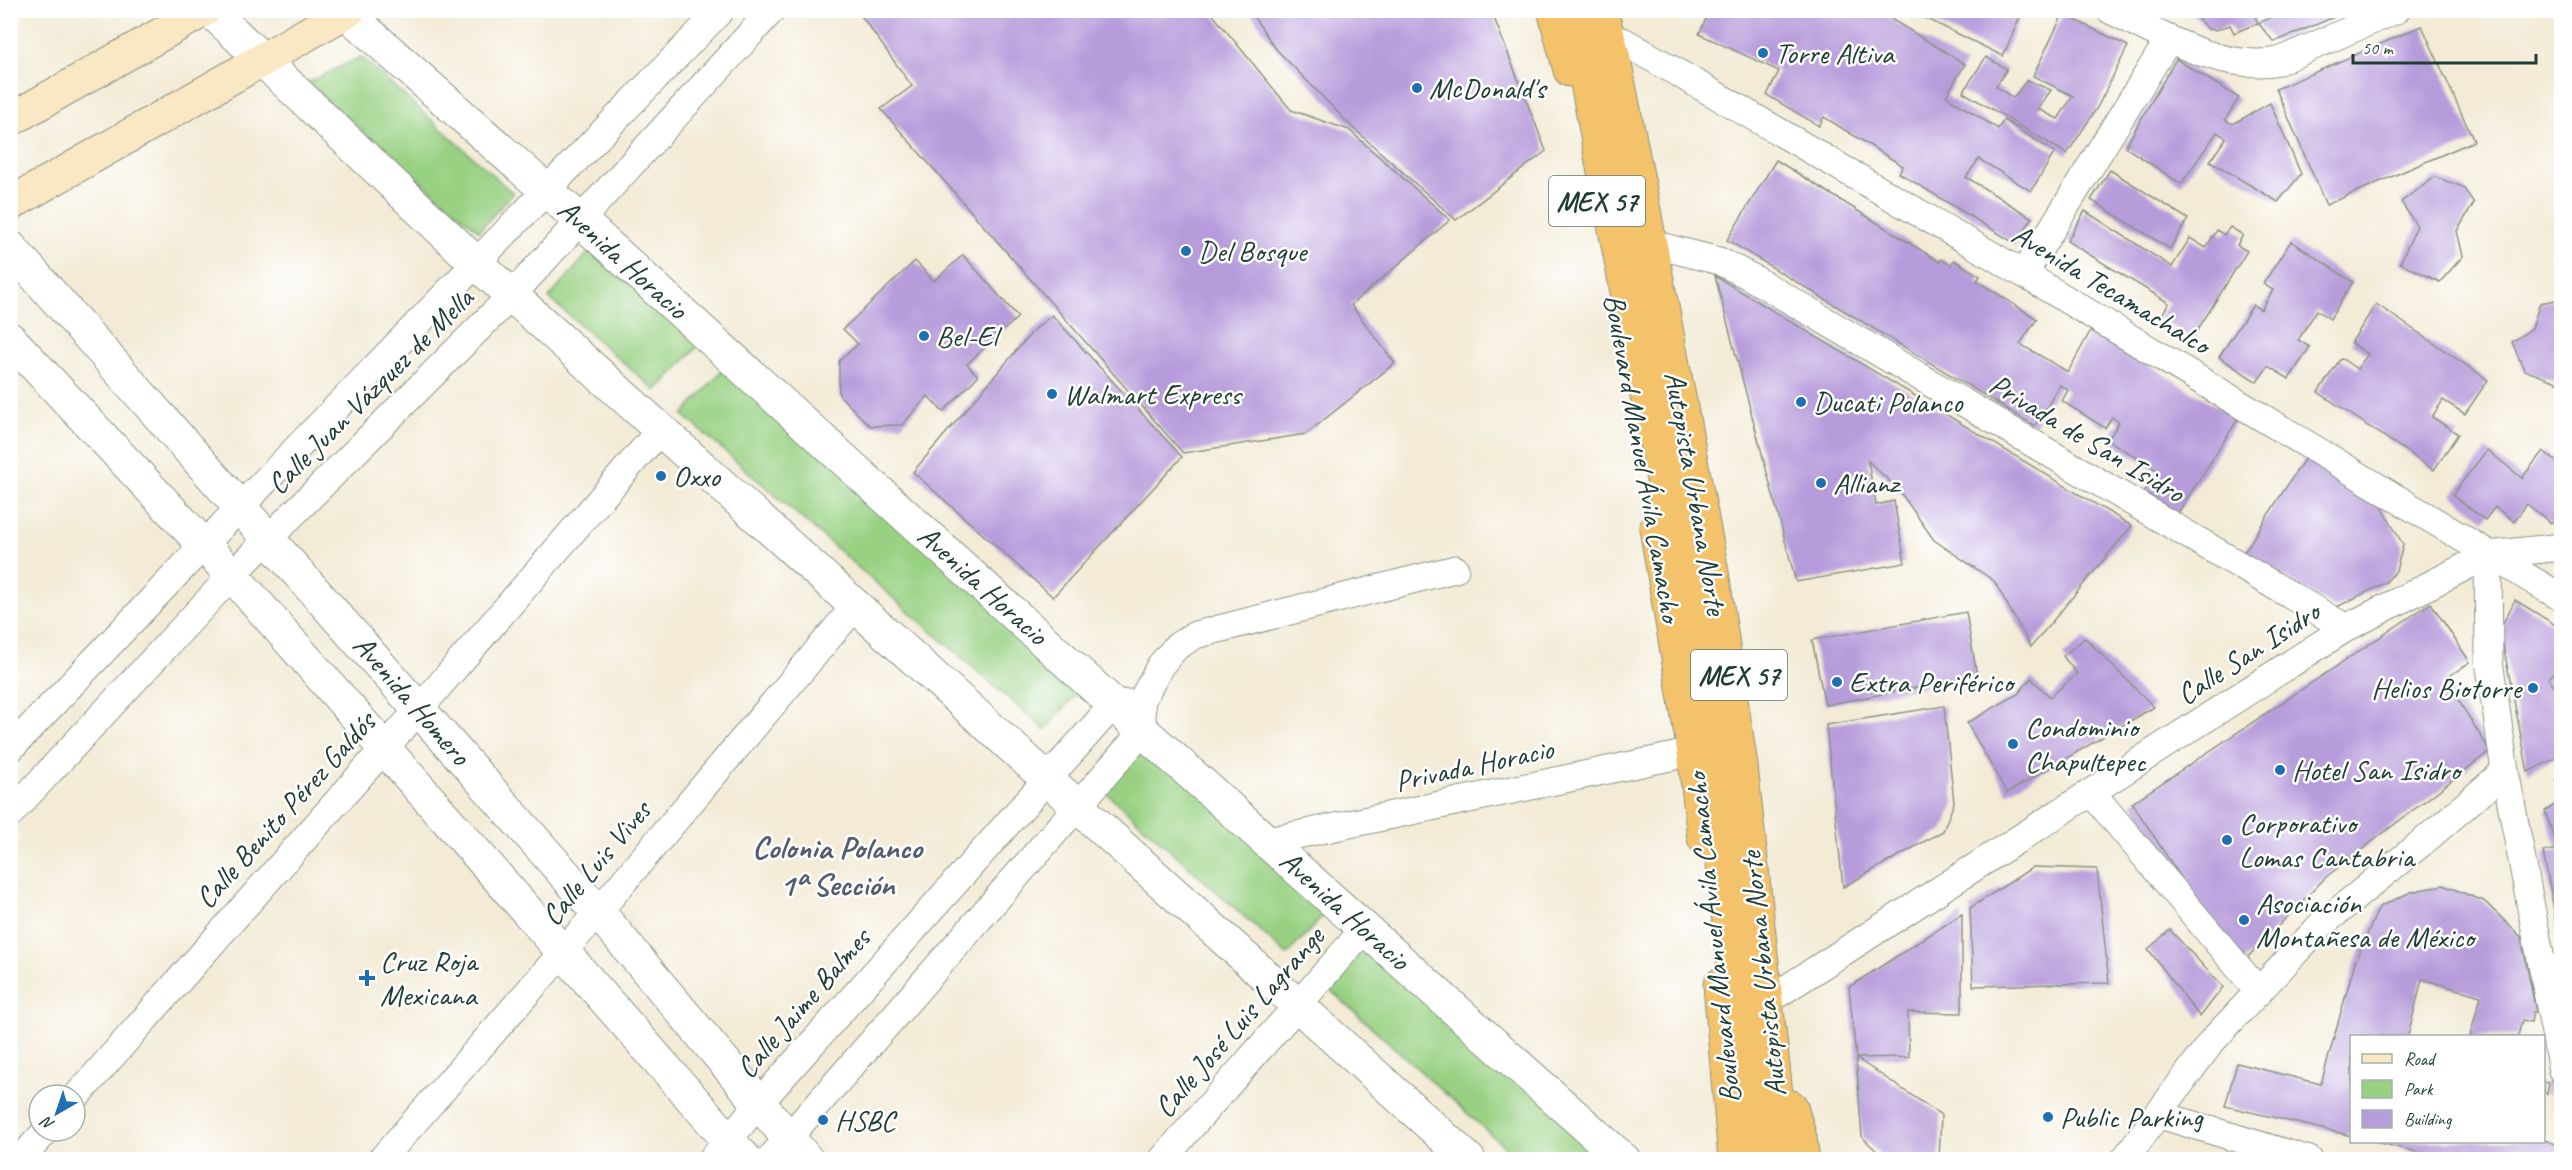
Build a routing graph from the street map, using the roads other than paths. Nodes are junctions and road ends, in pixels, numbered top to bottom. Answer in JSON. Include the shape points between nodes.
{"nodes":[{"id":1,"x":204,"y":10,"type":"edge"},
{"id":2,"x":210,"y":10,"type":"edge"},
{"id":3,"x":722,"y":10,"type":"edge"},
{"id":4,"x":772,"y":10,"type":"edge"},
{"id":5,"x":1554,"y":10,"type":"edge"},
{"id":6,"x":1573,"y":10,"type":"edge"},
{"id":7,"x":2110,"y":10,"type":"edge"},
{"id":8,"x":2396,"y":10,"type":"edge"},
{"id":9,"x":346,"y":11,"type":"edge"},
{"id":10,"x":1616,"y":22,"type":"edge"},
{"id":11,"x":2169,"y":39,"type":"junction"},
{"id":12,"x":262,"y":59,"type":"junction"},
{"id":13,"x":10,"y":120,"type":"edge"},
{"id":14,"x":546,"y":190,"type":"junction"},
{"id":15,"x":10,"y":204,"type":"edge"},
{"id":16,"x":581,"y":221,"type":"junction"},
{"id":17,"x":10,"y":247,"type":"edge"},
{"id":18,"x":1664,"y":247,"type":"junction"},
{"id":19,"x":477,"y":264,"type":"junction"},
{"id":20,"x":2025,"y":274,"type":"junction"},
{"id":21,"x":512,"y":295,"type":"junction"},
{"id":22,"x":10,"y":339,"type":"edge"},
{"id":23,"x":661,"y":429,"type":"junction"},
{"id":24,"x":240,"y":507,"type":"junction"},
{"id":25,"x":269,"y":538,"type":"junction"},
{"id":26,"x":205,"y":544,"type":"junction"},
{"id":27,"x":2562,"y":547,"type":"edge"},
{"id":28,"x":2488,"y":555,"type":"junction"},
{"id":29,"x":1455,"y":569,"type":"dead end"},
{"id":30,"x":232,"y":575,"type":"junction"},
{"id":31,"x":2562,"y":598,"type":"edge"},
{"id":32,"x":856,"y":604,"type":"junction"},
{"id":33,"x":2346,"y":628,"type":"junction"},
{"id":34,"x":420,"y":708,"type":"junction"},
{"id":35,"x":1133,"y":712,"type":"junction"},
{"id":36,"x":10,"y":749,"type":"edge"},
{"id":37,"x":383,"y":749,"type":"junction"},
{"id":38,"x":1694,"y":752,"type":"junction"},
{"id":39,"x":2505,"y":771,"type":"junction"},
{"id":40,"x":1047,"y":777,"type":"junction"},
{"id":41,"x":2091,"y":792,"type":"junction"},
{"id":42,"x":1078,"y":804,"type":"junction"},
{"id":43,"x":10,"y":814,"type":"edge"},
{"id":44,"x":1268,"y":842,"type":"junction"},
{"id":45,"x":598,"y":912,"type":"junction"},
{"id":46,"x":1366,"y":927,"type":"junction"},
{"id":47,"x":562,"y":953,"type":"junction"},
{"id":48,"x":2259,"y":992,"type":"junction"},
{"id":49,"x":1778,"y":994,"type":"junction"},
{"id":50,"x":1299,"y":1004,"type":"junction"},
{"id":51,"x":2562,"y":1070,"type":"edge"},
{"id":52,"x":87,"y":1084,"type":"edge"},
{"id":53,"x":760,"y":1102,"type":"junction"},
{"id":54,"x":2157,"y":1114,"type":"junction"},
{"id":55,"x":35,"y":1143,"type":"edge"},
{"id":56,"x":788,"y":1152,"type":"edge"},
{"id":57,"x":729,"y":1153,"type":"edge"},
{"id":58,"x":1799,"y":1155,"type":"edge"},
{"id":59,"x":20,"y":1160,"type":"edge"},
{"id":60,"x":381,"y":1160,"type":"edge"},
{"id":61,"x":1162,"y":1160,"type":"edge"},
{"id":62,"x":1469,"y":1160,"type":"edge"},
{"id":63,"x":1624,"y":1160,"type":"edge"},
{"id":64,"x":1735,"y":1160,"type":"edge"},
{"id":65,"x":1754,"y":1160,"type":"edge"},
{"id":66,"x":2124,"y":1160,"type":"edge"},
{"id":67,"x":2309,"y":1160,"type":"edge"}],
"edges":[{"from":1,"to":13,"type":"main road"},
{"from":2,"to":12,"type":"street"},
{"from":3,"to":14,"type":"street","name":"Calle Juan Vázquez de Mella"},
{"from":4,"to":16,"type":"street","name":"Calle Juan Vázquez de Mella"},
{"from":5,"to":38,"type":"highway","name":"Boulevard Manuel Ávila Camacho","number":"MEX 57","via":[[1603,227]]},
{"from":6,"to":65,"type":"highway","name":"Autopista Urbana Norte","via":[[1710,741]]},
{"from":7,"to":11,"type":"street"},
{"from":8,"to":11,"type":"street","via":[[2279,61],[2260,64],[2221,59]]},
{"from":9,"to":12,"type":"main road"},
{"from":9,"to":14,"type":"street","name":"Avenida Horacio"},
{"from":10,"to":18,"type":"highway","name":"Boulevard Manuel Ávila Camacho","number":"MEX 57"},
{"from":10,"to":20,"type":"street","name":"Avenida Tecamachalco"},
{"from":10,"to":58,"type":"highway","name":"Autopista Urbana Norte","via":[[1714,584]]},
{"from":11,"to":20,"type":"street"},
{"from":12,"to":15,"type":"main road"},
{"from":12,"to":19,"type":"street"},
{"from":14,"to":16,"type":"street","name":"Avenida Horacio"},
{"from":14,"to":19,"type":"street","name":"Calle Juan Vázquez de Mella"},
{"from":16,"to":21,"type":"street","name":"Calle Juan Vázquez de Mella"},
{"from":16,"to":35,"type":"street","name":"Avenida Horacio"},
{"from":17,"to":24,"type":"street","name":"Avenida Homero"},
{"from":18,"to":33,"type":"street","name":"Privada de San Isidro","via":[[1719,261],[1751,277]]},
{"from":18,"to":49,"type":"highway","name":"Boulevard Manuel Ávila Camacho","number":"MEX 57","via":[[1749,729]]},
{"from":19,"to":21,"type":"street"},
{"from":19,"to":24,"type":"street","name":"Calle Juan Vázquez de Mella"},
{"from":20,"to":28,"type":"street","name":"Avenida Tecamachalco"},
{"from":21,"to":23,"type":"street"},
{"from":21,"to":25,"type":"street","name":"Calle Juan Vázquez de Mella"},
{"from":22,"to":26,"type":"street","name":"Avenida Homero"},
{"from":23,"to":32,"type":"street"},
{"from":23,"to":34,"type":"street","name":"Calle Benito Pérez Galdós"},
{"from":24,"to":25,"type":"street","name":"Avenida Homero"},
{"from":24,"to":26,"type":"street","name":"Calle Juan Vázquez de Mella"},
{"from":25,"to":30,"type":"street","name":"Calle Juan Vázquez de Mella"},
{"from":25,"to":34,"type":"street","name":"Avenida Homero"},
{"from":26,"to":30,"type":"street","name":"Avenida Homero"},
{"from":26,"to":36,"type":"street","name":"Calle Juan Vázquez de Mella"},
{"from":27,"to":28,"type":"street"},
{"from":28,"to":31,"type":"street","name":"Avenida Tecamachalco"},
{"from":28,"to":33,"type":"street","name":"Calle San Isidro"},
{"from":28,"to":39,"type":"street","via":[[2489,661]]},
{"from":29,"to":35,"type":"street","via":[[1195,635],[1176,647],[1160,666]]},
{"from":30,"to":37,"type":"street","name":"Avenida Homero"},
{"from":30,"to":43,"type":"street","name":"Calle Juan Vázquez de Mella"},
{"from":32,"to":40,"type":"street"},
{"from":32,"to":45,"type":"street","name":"Calle Luis Vives"},
{"from":33,"to":41,"type":"street","name":"Calle San Isidro"},
{"from":34,"to":37,"type":"street","name":"Calle Benito Pérez Galdós"},
{"from":34,"to":45,"type":"street","name":"Avenida Homero"},
{"from":35,"to":40,"type":"street","name":"Calle Jaime Balmes"},
{"from":35,"to":42,"type":"street"},
{"from":35,"to":44,"type":"street","name":"Avenida Horacio"},
{"from":37,"to":47,"type":"street","name":"Avenida Homero"},
{"from":37,"to":52,"type":"street","name":"Calle Benito Pérez Galdós"},
{"from":38,"to":44,"type":"street","name":"Privada Horacio"},
{"from":38,"to":64,"type":"highway","name":"Boulevard Manuel Ávila Camacho","number":"MEX 57","via":[[1712,900]]},
{"from":39,"to":48,"type":"street","via":[[2321,925]]},
{"from":39,"to":51,"type":"street"},
{"from":40,"to":42,"type":"street"},
{"from":40,"to":53,"type":"street","name":"Calle Jaime Balmes"},
{"from":41,"to":48,"type":"street"},
{"from":41,"to":49,"type":"street","name":"Calle San Isidro"},
{"from":42,"to":50,"type":"street"},
{"from":42,"to":56,"type":"street"},
{"from":44,"to":46,"type":"street","name":"Avenida Horacio"},
{"from":45,"to":47,"type":"street","name":"Calle Luis Vives"},
{"from":45,"to":53,"type":"street","name":"Avenida Homero"},
{"from":46,"to":50,"type":"street","name":"Calle José Luis Lagrange"},
{"from":46,"to":63,"type":"street","name":"Avenida Horacio"},
{"from":47,"to":57,"type":"street","name":"Avenida Homero"},
{"from":47,"to":60,"type":"street","name":"Calle Luis Vives"},
{"from":48,"to":54,"type":"street","via":[[2212,1041]]},
{"from":49,"to":58,"type":"highway","name":"Boulevard Manuel Ávila Camacho","number":"MEX 57"},
{"from":50,"to":61,"type":"street","name":"Calle José Luis Lagrange"},
{"from":50,"to":62,"type":"street"},
{"from":53,"to":56,"type":"street","name":"Avenida Homero"},
{"from":53,"to":57,"type":"street","name":"Calle Jaime Balmes"},
{"from":54,"to":66,"type":"street"},
{"from":54,"to":67,"type":"street"},
{"from":55,"to":59,"type":"street"}]}
